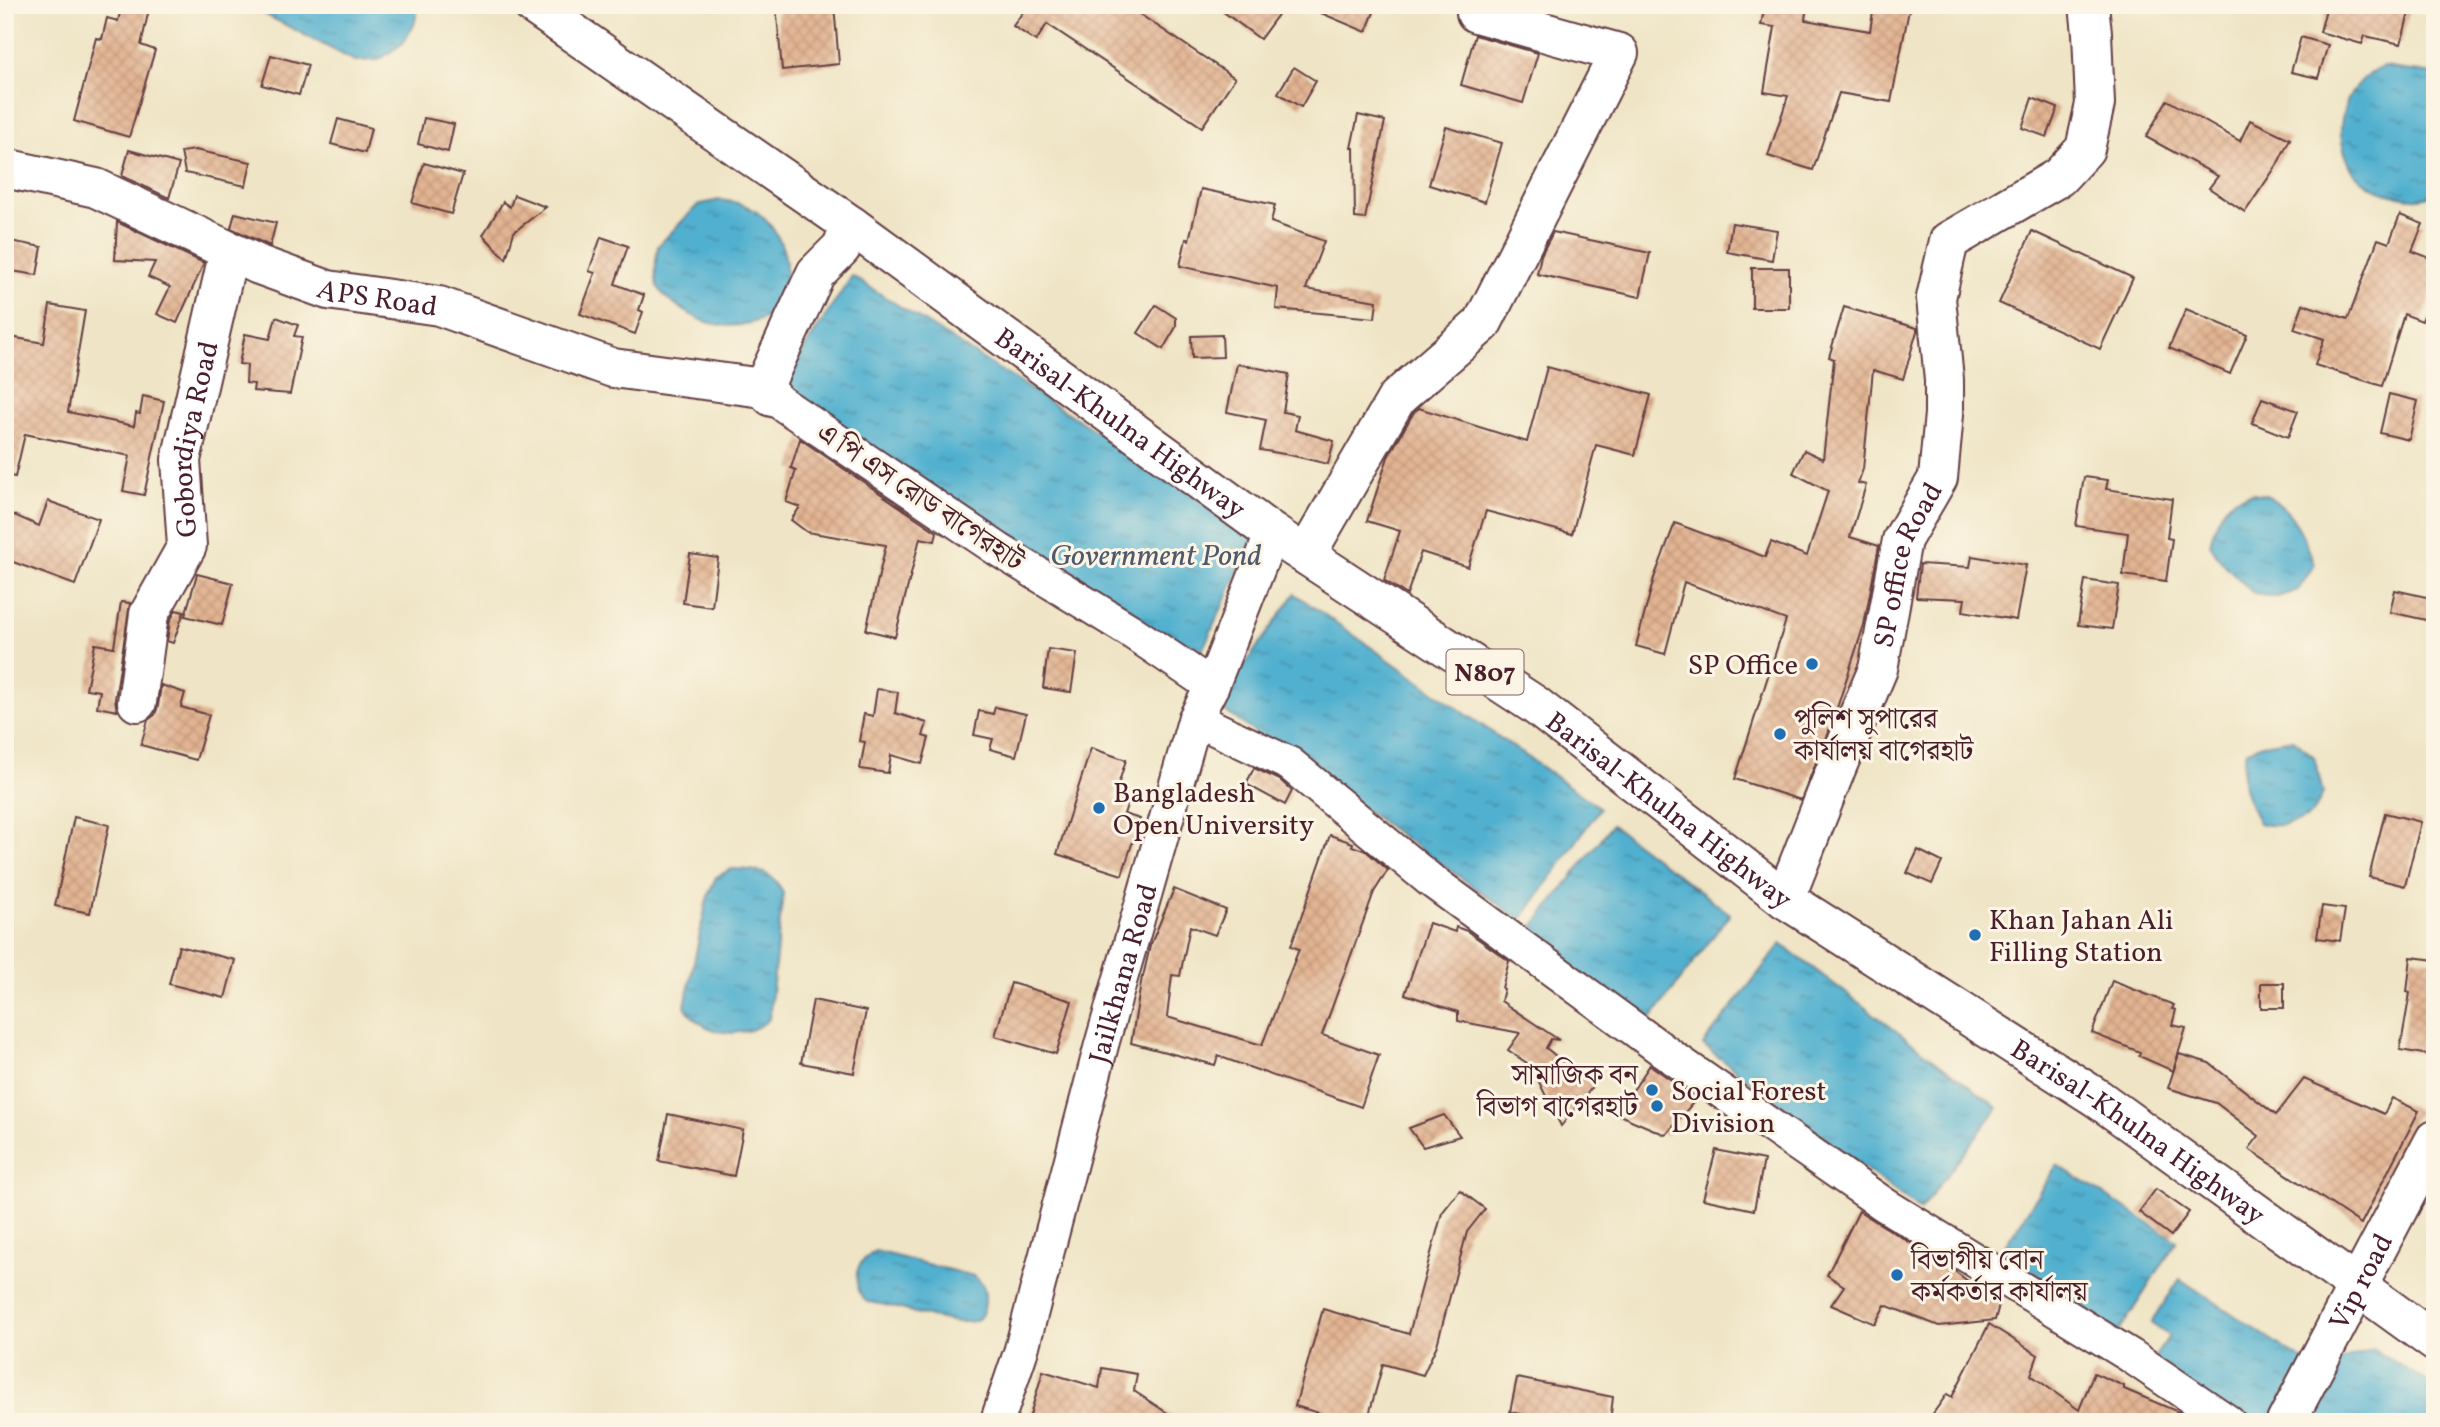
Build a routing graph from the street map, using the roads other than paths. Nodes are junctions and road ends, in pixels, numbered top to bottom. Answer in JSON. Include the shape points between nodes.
{"nodes":[{"id":1,"x":533,"y":5,"type":"edge"},
{"id":2,"x":1476,"y":5,"type":"edge"},
{"id":3,"x":2089,"y":5,"type":"edge"},
{"id":4,"x":5,"y":167,"type":"edge"},
{"id":5,"x":852,"y":226,"type":"junction"},
{"id":6,"x":229,"y":251,"type":"junction"},
{"id":7,"x":767,"y":393,"type":"junction"},
{"id":8,"x":1272,"y":533,"type":"junction"},
{"id":9,"x":1306,"y":555,"type":"junction"},
{"id":10,"x":1212,"y":686,"type":"junction"},
{"id":11,"x":137,"y":702,"type":"dead end"},
{"id":12,"x":1195,"y":719,"type":"junction"},
{"id":13,"x":1785,"y":898,"type":"junction"},
{"id":14,"x":2435,"y":1139,"type":"edge"},
{"id":15,"x":2358,"y":1288,"type":"junction"},
{"id":16,"x":2435,"y":1342,"type":"edge"},
{"id":17,"x":997,"y":1422,"type":"edge"},
{"id":18,"x":2228,"y":1422,"type":"edge"},
{"id":19,"x":2286,"y":1422,"type":"edge"}],
"edges":[{"from":1,"to":5,"type":"main road","name":"Barisal-Khulna Highway","number":"N807"},
{"from":2,"to":9,"type":"main road","via":[[1476,13],[1619,53],[1482,324],[1397,398]]},
{"from":3,"to":13,"type":"main road","name":"SP office Road","via":[[2095,104],[2085,149],[2059,177],[1949,241],[1936,298],[1944,380],[1938,478],[1902,540],[1878,669]]},
{"from":4,"to":6,"type":"main road","name":"APS Road","via":[[96,188]]},
{"from":5,"to":7,"type":"main road","via":[[841,247],[816,273]]},
{"from":5,"to":8,"type":"main road","name":"Barisal-Khulna Highway","number":"N807"},
{"from":6,"to":7,"type":"main road","name":"APS Road","via":[[328,290],[439,306],[612,368]]},
{"from":6,"to":11,"type":"main road","name":"Gobordiya Road","via":[[181,460],[187,546],[149,614]]},
{"from":7,"to":10,"type":"street","name":"এ পি এস রোড বাগেরহাট","via":[[999,550]]},
{"from":8,"to":9,"type":"main road","name":"Barisal-Khulna Highway","number":"N807"},
{"from":8,"to":10,"type":"street","name":"Jailkhana Road"},
{"from":9,"to":13,"type":"main road","name":"Barisal-Khulna Highway","number":"N807","via":[[1535,705]]},
{"from":10,"to":12,"type":"street","name":"Jailkhana Road"},
{"from":12,"to":17,"type":"street","name":"Jailkhana Road","via":[[1102,1043],[1021,1350]]},
{"from":12,"to":18,"type":"street","via":[[1290,764],[1429,879],[1675,1059],[1885,1205],[2131,1356]]},
{"from":13,"to":15,"type":"main road","name":"Barisal-Khulna Highway","number":"N807","via":[[2097,1098]]},
{"from":14,"to":15,"type":"main road","name":"Vip road"},
{"from":15,"to":16,"type":"main road","name":"Barisal-Khulna Highway","number":"N807"},
{"from":15,"to":19,"type":"main road","name":"Vip road"}]}
